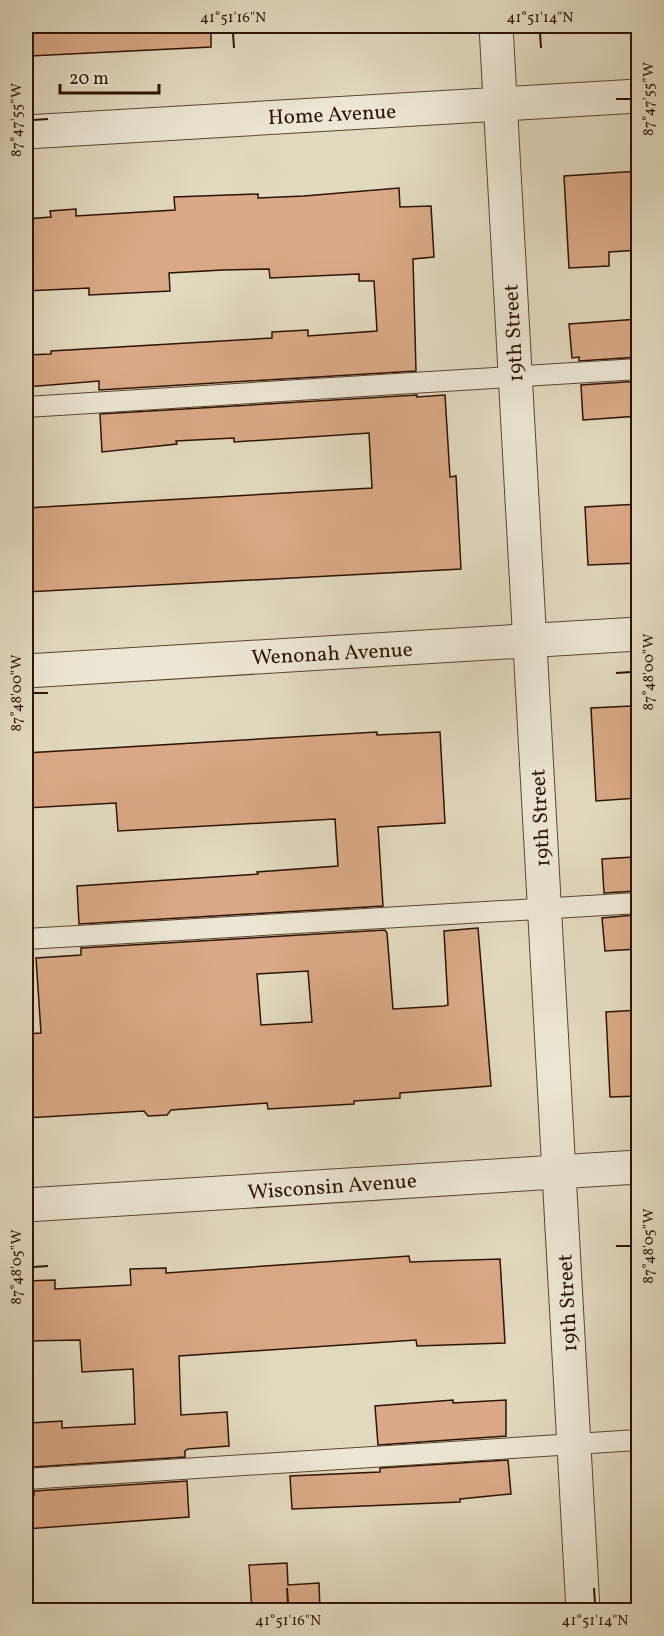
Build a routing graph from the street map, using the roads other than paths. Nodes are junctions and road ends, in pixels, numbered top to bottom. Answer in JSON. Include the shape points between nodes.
{"nodes":[{"id":1,"x":496,"y":26,"type":"edge"},
{"id":2,"x":639,"y":96,"type":"edge"},
{"id":3,"x":500,"y":104,"type":"junction"},
{"id":4,"x":26,"y":132,"type":"edge"},
{"id":5,"x":639,"y":369,"type":"edge"},
{"id":6,"x":515,"y":377,"type":"junction"},
{"id":7,"x":26,"y":407,"type":"edge"},
{"id":8,"x":639,"y":634,"type":"edge"},
{"id":9,"x":530,"y":641,"type":"junction"},
{"id":10,"x":26,"y":671,"type":"edge"},
{"id":11,"x":639,"y":903,"type":"edge"},
{"id":12,"x":545,"y":909,"type":"junction"},
{"id":13,"x":26,"y":939,"type":"edge"},
{"id":14,"x":639,"y":1167,"type":"edge"},
{"id":15,"x":559,"y":1172,"type":"junction"},
{"id":16,"x":26,"y":1205,"type":"edge"},
{"id":17,"x":639,"y":1440,"type":"edge"},
{"id":18,"x":574,"y":1445,"type":"junction"},
{"id":19,"x":26,"y":1479,"type":"edge"},
{"id":20,"x":584,"y":1611,"type":"edge"}],
"edges":[{"from":1,"to":3,"type":"street","name":"19th Street"},
{"from":2,"to":3,"type":"street","name":"Home Avenue"},
{"from":3,"to":4,"type":"street","name":"Home Avenue"},
{"from":3,"to":6,"type":"street","name":"19th Street"},
{"from":5,"to":6,"type":"lane"},
{"from":6,"to":7,"type":"lane"},
{"from":6,"to":9,"type":"street","name":"19th Street"},
{"from":8,"to":9,"type":"street","name":"Wenonah Avenue"},
{"from":9,"to":10,"type":"street","name":"Wenonah Avenue"},
{"from":9,"to":12,"type":"street","name":"19th Street"},
{"from":11,"to":12,"type":"lane"},
{"from":12,"to":13,"type":"lane"},
{"from":12,"to":15,"type":"street","name":"19th Street"},
{"from":14,"to":15,"type":"street","name":"Wisconsin Avenue"},
{"from":15,"to":16,"type":"street","name":"Wisconsin Avenue"},
{"from":15,"to":18,"type":"street","name":"19th Street"},
{"from":17,"to":18,"type":"lane"},
{"from":18,"to":19,"type":"lane"},
{"from":18,"to":20,"type":"street","name":"19th Street"}]}
